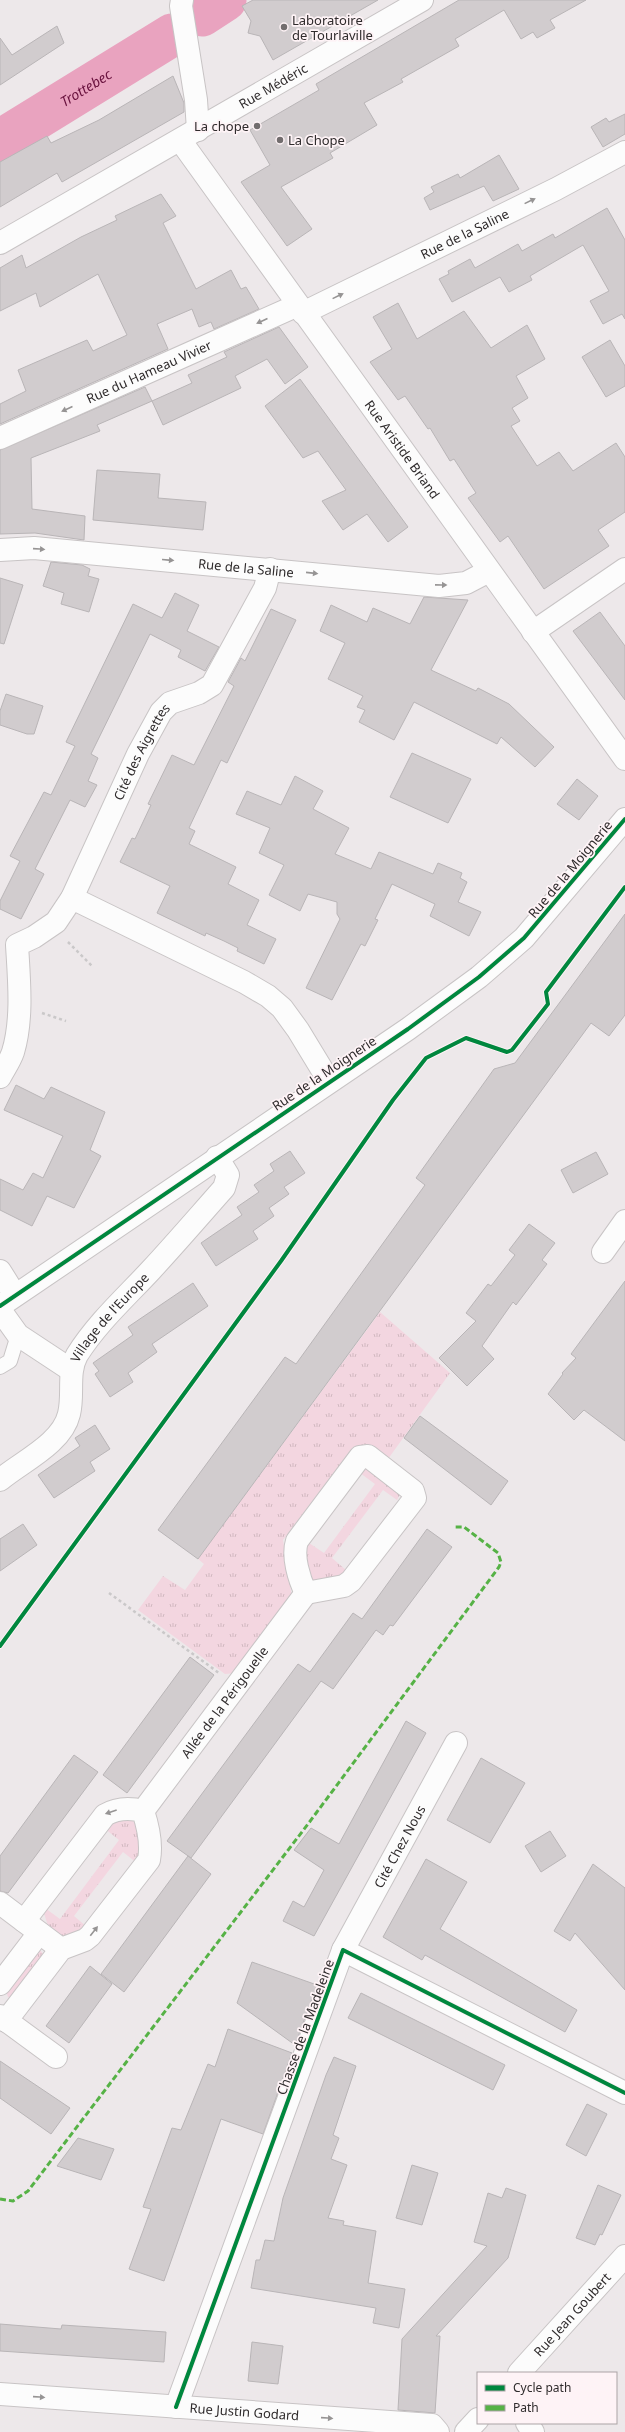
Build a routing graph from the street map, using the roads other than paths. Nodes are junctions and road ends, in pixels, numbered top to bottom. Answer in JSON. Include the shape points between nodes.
{"nodes":[{"id":1,"x":182,"y":0,"type":"edge"},
{"id":2,"x":422,"y":0,"type":"edge"},
{"id":3,"x":189,"y":135,"type":"junction"},
{"id":4,"x":625,"y":152,"type":"edge"},
{"id":5,"x":0,"y":243,"type":"edge"},
{"id":6,"x":300,"y":309,"type":"junction"},
{"id":7,"x":0,"y":438,"type":"edge"},
{"id":8,"x":0,"y":550,"type":"edge"},
{"id":9,"x":270,"y":569,"type":"junction"},
{"id":10,"x":625,"y":569,"type":"edge"},
{"id":11,"x":489,"y":571,"type":"junction"},
{"id":12,"x":533,"y":632,"type":"junction"},
{"id":13,"x":625,"y":760,"type":"edge"},
{"id":14,"x":625,"y":818,"type":"edge"},
{"id":15,"x":72,"y":898,"type":"junction"},
{"id":16,"x":0,"y":1077,"type":"edge"},
{"id":17,"x":329,"y":1081,"type":"junction"},
{"id":18,"x":217,"y":1157,"type":"junction"},
{"id":19,"x":625,"y":1221,"type":"edge"},
{"id":20,"x":603,"y":1252,"type":"dead end"},
{"id":21,"x":0,"y":1271,"type":"edge"},
{"id":22,"x":5,"y":1304,"type":"edge"},
{"id":23,"x":18,"y":1335,"type":"junction"},
{"id":24,"x":0,"y":1367,"type":"edge"},
{"id":25,"x":71,"y":1370,"type":"junction"},
{"id":26,"x":0,"y":1480,"type":"edge"},
{"id":27,"x":306,"y":1593,"type":"junction"},
{"id":28,"x":456,"y":1742,"type":"dead end"},
{"id":29,"x":143,"y":1811,"type":"junction"},
{"id":30,"x":0,"y":1903,"type":"edge"},
{"id":31,"x":32,"y":1927,"type":"junction"},
{"id":32,"x":61,"y":1949,"type":"junction"},
{"id":33,"x":343,"y":1950,"type":"junction"},
{"id":34,"x":0,"y":1984,"type":"edge"},
{"id":35,"x":3,"y":2018,"type":"edge"},
{"id":36,"x":56,"y":2057,"type":"dead end"},
{"id":37,"x":625,"y":2093,"type":"edge"},
{"id":38,"x":625,"y":2256,"type":"edge"},
{"id":39,"x":520,"y":2372,"type":"edge"},
{"id":40,"x":0,"y":2394,"type":"edge"},
{"id":41,"x":176,"y":2407,"type":"junction"},
{"id":42,"x":477,"y":2420,"type":"edge"},
{"id":43,"x":438,"y":2432,"type":"edge"},
{"id":44,"x":466,"y":2432,"type":"edge"}],
"edges":[{"from":1,"to":3,"type":"street","via":[[196,100]]},
{"from":2,"to":3,"type":"street","name":"Rue Médéric"},
{"from":3,"to":5,"type":"street","name":"Rue Médéric"},
{"from":3,"to":6,"type":"street","name":"Rue Aristide Briand"},
{"from":6,"to":4,"type":"street","name":"Rue de la Saline","one_way":true,"via":[[549,192]]},
{"from":6,"to":7,"type":"street","name":"Rue du Hameau Vivier","one_way":true},
{"from":6,"to":11,"type":"street","name":"Rue Aristide Briand"},
{"from":8,"to":9,"type":"street","name":"Rue de la Saline","one_way":true,"via":[[34,548]]},
{"from":9,"to":11,"type":"street","name":"Rue de la Saline","one_way":true,"via":[[439,586],[466,583]]},
{"from":9,"to":15,"type":"street","name":"Cité des Aigrettes","via":[[265,588],[212,685],[199,693],[170,703],[161,712],[138,754]]},
{"from":10,"to":12,"type":"street"},
{"from":11,"to":12,"type":"street","name":"Rue Aristide Briand"},
{"from":12,"to":13,"type":"street","name":"Rue Aristide Briand"},
{"from":14,"to":17,"type":"street","name":"Rue de la Moignerie","via":[[546,914],[500,960],[440,1007]]},
{"from":15,"to":16,"type":"street","name":"Cité des Aigrettes","via":[[56,922],[17,945],[19,985],[16,1028],[12,1052]]},
{"from":15,"to":17,"type":"street","via":[[268,996],[290,1018]]},
{"from":17,"to":18,"type":"street","name":"Rue de la Moignerie"},
{"from":18,"to":22,"type":"street","name":"Rue de la Moignerie"},
{"from":18,"to":25,"type":"street","name":"Village de l'Europe","via":[[228,1176],[224,1188],[110,1313],[77,1356]]},
{"from":19,"to":20,"type":"street"},
{"from":21,"to":22,"type":"street"},
{"from":22,"to":23,"type":"street"},
{"from":23,"to":24,"type":"lane","via":[[10,1361]]},
{"from":23,"to":25,"type":"street"},
{"from":25,"to":26,"type":"street","name":"Village de l'Europe","via":[[71,1400],[66,1423],[50,1443],[35,1456]]},
{"from":27,"to":27,"type":"street","via":[[344,1586],[351,1581],[414,1498],[413,1491],[368,1456],[360,1457],[297,1541],[294,1550],[301,1584]]},
{"from":27,"to":29,"type":"street","name":"Allée de la Périgouelle"},
{"from":28,"to":33,"type":"street","name":"Cité Chez Nous"},
{"from":29,"to":31,"type":"street","one_way":true,"via":[[132,1808],[105,1814]]},
{"from":32,"to":29,"type":"street","one_way":true,"via":[[90,1936],[148,1860],[150,1844]]},
{"from":30,"to":31,"type":"street"},
{"from":31,"to":32,"type":"street"},
{"from":31,"to":34,"type":"street"},
{"from":32,"to":35,"type":"street"},
{"from":33,"to":37,"type":"street","name":"Chasse de la Madeleine"},
{"from":33,"to":41,"type":"street","name":"Chasse de la Madeleine"},
{"from":35,"to":36,"type":"street"},
{"from":38,"to":39,"type":"street","name":"Rue Jean Goubert"},
{"from":40,"to":41,"type":"street","name":"Rue Justin Godard","one_way":true},
{"from":41,"to":43,"type":"street","name":"Rue Justin Godard","one_way":true,"via":[[432,2425]]},
{"from":42,"to":44,"type":"street"}]}
